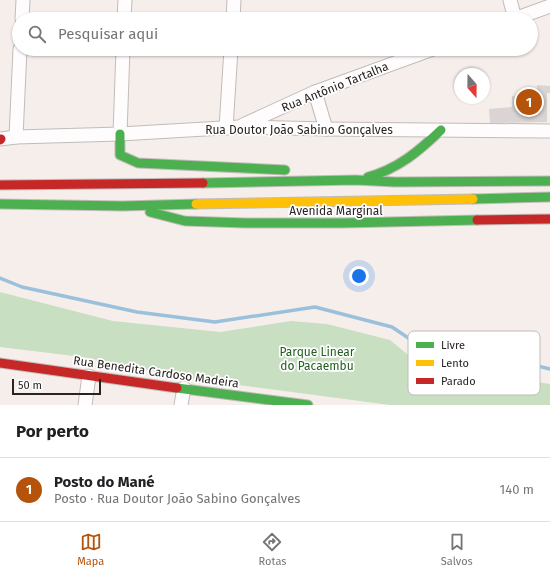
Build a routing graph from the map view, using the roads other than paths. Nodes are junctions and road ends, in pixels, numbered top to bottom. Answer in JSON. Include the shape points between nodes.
{"nodes":[{"id":1,"x":23,"y":0,"type":"edge"},
{"id":2,"x":125,"y":0,"type":"edge"},
{"id":3,"x":234,"y":0,"type":"edge"},
{"id":4,"x":510,"y":0,"type":"edge"},
{"id":5,"x":550,"y":6,"type":"edge"},
{"id":6,"x":22,"y":12,"type":"edge"},
{"id":7,"x":124,"y":12,"type":"edge"},
{"id":8,"x":233,"y":12,"type":"edge"},
{"id":9,"x":513,"y":12,"type":"edge"},
{"id":10,"x":533,"y":12,"type":"edge"},
{"id":11,"x":20,"y":56,"type":"edge"},
{"id":12,"x":123,"y":56,"type":"edge"},
{"id":13,"x":231,"y":56,"type":"edge"},
{"id":14,"x":413,"y":56,"type":"edge"},
{"id":15,"x":315,"y":92,"type":"junction"},
{"id":16,"x":239,"y":127,"type":"junction"},
{"id":17,"x":226,"y":128,"type":"junction"},
{"id":18,"x":326,"y":129,"type":"junction"},
{"id":19,"x":441,"y":130,"type":"junction"},
{"id":20,"x":550,"y":131,"type":"edge"},
{"id":21,"x":120,"y":134,"type":"junction"},
{"id":22,"x":16,"y":137,"type":"junction"},
{"id":23,"x":0,"y":139,"type":"edge"},
{"id":24,"x":295,"y":171,"type":"dead end"},
{"id":25,"x":310,"y":172,"type":"dead end"},
{"id":26,"x":356,"y":180,"type":"junction"},
{"id":27,"x":550,"y":181,"type":"edge"},
{"id":28,"x":0,"y":185,"type":"edge"},
{"id":29,"x":550,"y":197,"type":"edge"},
{"id":30,"x":0,"y":204,"type":"edge"},
{"id":31,"x":123,"y":206,"type":"junction"},
{"id":32,"x":550,"y":219,"type":"edge"},
{"id":33,"x":0,"y":363,"type":"edge"},
{"id":34,"x":89,"y":376,"type":"junction"},
{"id":35,"x":184,"y":388,"type":"junction"},
{"id":36,"x":277,"y":403,"type":"edge"},
{"id":37,"x":85,"y":405,"type":"edge"},
{"id":38,"x":181,"y":405,"type":"edge"},
{"id":39,"x":308,"y":405,"type":"edge"}],
"edges":[{"from":1,"to":6,"type":"street"},
{"from":2,"to":7,"type":"street"},
{"from":3,"to":8,"type":"street"},
{"from":4,"to":9,"type":"street"},
{"from":5,"to":10,"type":"street"},
{"from":11,"to":22,"type":"street"},
{"from":12,"to":21,"type":"street"},
{"from":13,"to":17,"type":"street"},
{"from":14,"to":15,"type":"street","name":"Rua Antônio Tartalha"},
{"from":15,"to":16,"type":"street","name":"Rua Antônio Tartalha"},
{"from":15,"to":18,"type":"street"},
{"from":16,"to":17,"type":"street","name":"Rua Doutor João Sabino Gonçalves"},
{"from":16,"to":18,"type":"street","name":"Rua Doutor João Sabino Gonçalves"},
{"from":17,"to":21,"type":"street","name":"Rua Doutor João Sabino Gonçalves"},
{"from":18,"to":19,"type":"street","name":"Rua Doutor João Sabino Gonçalves"},
{"from":19,"to":20,"type":"street","name":"Rua Doutor João Sabino Gonçalves"},
{"from":19,"to":26,"type":"main road","via":[[400,164],[379,175]]},
{"from":21,"to":22,"type":"street","name":"Rua Doutor João Sabino Gonçalves"},
{"from":21,"to":24,"type":"main road","via":[[120,155],[138,163]]},
{"from":22,"to":23,"type":"street","name":"Rua Doutor João Sabino Gonçalves"},
{"from":25,"to":26,"type":"main road"},
{"from":26,"to":27,"type":"main road"},
{"from":26,"to":28,"type":"main road"},
{"from":29,"to":31,"type":"main road"},
{"from":30,"to":31,"type":"main road"},
{"from":31,"to":32,"type":"main road","name":"Avenida Marginal","via":[[185,221],[245,223]]},
{"from":33,"to":34,"type":"main road","name":"Rua Benedita Cardoso Madeira"},
{"from":34,"to":35,"type":"main road","name":"Rua Benedita Cardoso Madeira"},
{"from":34,"to":37,"type":"street"},
{"from":35,"to":36,"type":"main road","name":"Rua Benedita Cardoso Madeira"},
{"from":35,"to":38,"type":"street"},
{"from":36,"to":39,"type":"main road","name":"Rua Benedita Cardoso Madeira"}]}
